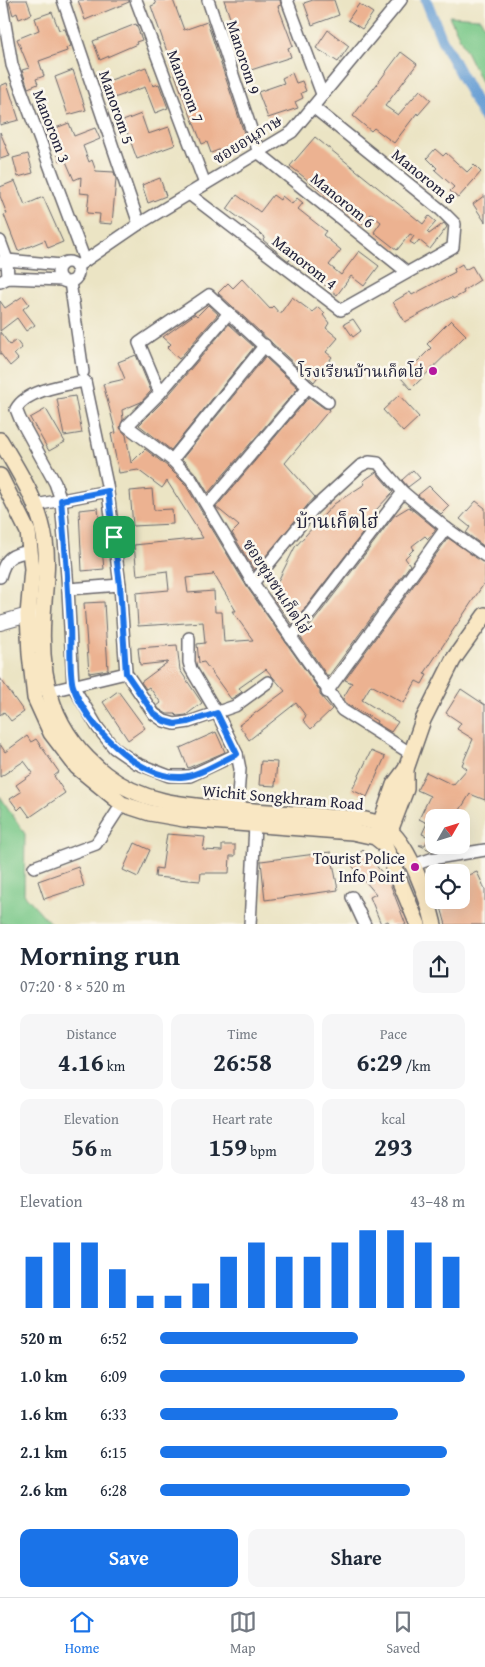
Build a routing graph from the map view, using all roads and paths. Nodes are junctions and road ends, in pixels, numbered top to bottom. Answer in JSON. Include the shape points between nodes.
{"nodes":[{"id":1,"x":1,"y":0,"type":"edge"},
{"id":2,"x":63,"y":0,"type":"edge"},
{"id":3,"x":136,"y":0,"type":"edge"},
{"id":4,"x":208,"y":0,"type":"edge"},
{"id":5,"x":287,"y":0,"type":"edge"},
{"id":6,"x":400,"y":0,"type":"edge"},
{"id":7,"x":322,"y":94,"type":"junction"},
{"id":8,"x":313,"y":107,"type":"junction"},
{"id":9,"x":259,"y":153,"type":"junction"},
{"id":10,"x":206,"y":184,"type":"junction"},
{"id":11,"x":189,"y":194,"type":"junction"},
{"id":12,"x":139,"y":224,"type":"junction"},
{"id":13,"x":0,"y":241,"type":"edge"},
{"id":14,"x":3,"y":261,"type":"edge"},
{"id":15,"x":81,"y":264,"type":"junction"},
{"id":16,"x":61,"y":265,"type":"junction"},
{"id":17,"x":407,"y":272,"type":"junction"},
{"id":18,"x":4,"y":280,"type":"edge"},
{"id":19,"x":66,"y":281,"type":"junction"},
{"id":20,"x":229,"y":313,"type":"junction"},
{"id":21,"x":265,"y":345,"type":"junction"},
{"id":22,"x":83,"y":372,"type":"dead end"},
{"id":23,"x":308,"y":387,"type":"junction"},
{"id":24,"x":160,"y":393,"type":"junction"},
{"id":25,"x":328,"y":402,"type":"dead end"},
{"id":26,"x":0,"y":440,"type":"edge"},
{"id":27,"x":172,"y":460,"type":"junction"},
{"id":28,"x":0,"y":476,"type":"edge"},
{"id":29,"x":108,"y":491,"type":"junction"},
{"id":30,"x":403,"y":492,"type":"junction"},
{"id":31,"x":61,"y":500,"type":"junction"},
{"id":32,"x":36,"y":505,"type":"junction"},
{"id":33,"x":208,"y":505,"type":"junction"},
{"id":34,"x":446,"y":528,"type":"junction"},
{"id":35,"x":31,"y":551,"type":"junction"},
{"id":36,"x":485,"y":556,"type":"edge"},
{"id":37,"x":0,"y":577,"type":"edge"},
{"id":38,"x":254,"y":583,"type":"junction"},
{"id":39,"x":120,"y":585,"type":"junction"},
{"id":40,"x":68,"y":589,"type":"junction"},
{"id":41,"x":485,"y":614,"type":"edge"},
{"id":42,"x":35,"y":616,"type":"junction"},
{"id":43,"x":0,"y":623,"type":"edge"},
{"id":44,"x":188,"y":638,"type":"dead end"},
{"id":45,"x":291,"y":638,"type":"junction"},
{"id":46,"x":126,"y":673,"type":"junction"},
{"id":47,"x":268,"y":682,"type":"dead end"},
{"id":48,"x":73,"y":686,"type":"junction"},
{"id":49,"x":47,"y":692,"type":"junction"},
{"id":50,"x":327,"y":692,"type":"junction"},
{"id":51,"x":217,"y":713,"type":"junction"},
{"id":52,"x":410,"y":753,"type":"junction"},
{"id":53,"x":237,"y":754,"type":"junction"},
{"id":54,"x":122,"y":804,"type":"junction"},
{"id":55,"x":237,"y":809,"type":"junction"},
{"id":56,"x":255,"y":825,"type":"junction"},
{"id":57,"x":383,"y":834,"type":"junction"},
{"id":58,"x":485,"y":850,"type":"edge"},
{"id":59,"x":411,"y":866,"type":"junction"},
{"id":60,"x":34,"y":867,"type":"dead end"},
{"id":61,"x":352,"y":897,"type":"dead end"},
{"id":62,"x":250,"y":924,"type":"edge"},
{"id":63,"x":365,"y":924,"type":"edge"},
{"id":64,"x":418,"y":924,"type":"edge"},
{"id":65,"x":434,"y":924,"type":"edge"}],
"edges":[{"from":1,"to":15,"type":"street","name":"Manorom 3","via":[[12,65]]},
{"from":2,"to":12,"type":"street","name":"Manorom 5"},
{"from":3,"to":10,"type":"street","name":"Manorom 7"},
{"from":4,"to":9,"type":"street","name":"Manorom 9"},
{"from":5,"to":7,"type":"street"},
{"from":6,"to":7,"type":"street","name":"ซอยอนุภาษ"},
{"from":7,"to":8,"type":"street","name":"ซอยอนุภาษ"},
{"from":8,"to":9,"type":"street","name":"ซอยอนุภาษ","via":[[292,132]]},
{"from":8,"to":17,"type":"street","name":"Manorom 8","via":[[442,210],[455,224],[453,247]]},
{"from":9,"to":10,"type":"street","name":"ซอยอนุภาษ"},
{"from":9,"to":17,"type":"street","name":"Manorom 6"},
{"from":10,"to":11,"type":"street","name":"ซอยอนุภาษ"},
{"from":11,"to":12,"type":"street","name":"ซอยอนุภาษ"},
{"from":11,"to":17,"type":"street","name":"Manorom 4","via":[[341,310]]},
{"from":12,"to":15,"type":"street","name":"ซอยอนุภาษ"},
{"from":13,"to":14,"type":"street"},
{"from":14,"to":16,"type":"street"},
{"from":14,"to":18,"type":"street"},
{"from":15,"to":16,"type":"street","via":[[68,262]]},
{"from":15,"to":19,"type":"street","via":[[77,276]]},
{"from":16,"to":19,"type":"street","via":[[58,274]]},
{"from":18,"to":19,"type":"street"},
{"from":19,"to":22,"type":"street"},
{"from":20,"to":21,"type":"street"},
{"from":20,"to":24,"type":"street"},
{"from":20,"to":24,"type":"street","via":[[209,295],[139,342]]},
{"from":21,"to":23,"type":"street"},
{"from":21,"to":27,"type":"street"},
{"from":23,"to":25,"type":"street"},
{"from":23,"to":33,"type":"street"},
{"from":24,"to":27,"type":"street","name":"ซอยชุมชนเก็ตโฮ่","via":[[127,426]]},
{"from":26,"to":32,"type":"main road","name":"Wichit Songkhram Road"},
{"from":27,"to":33,"type":"street","name":"ซอยชุมชนเก็ตโฮ่","via":[[191,479]]},
{"from":28,"to":35,"type":"main road","name":"Wichit Songkhram Road","via":[[28,532]]},
{"from":29,"to":31,"type":"street"},
{"from":29,"to":31,"type":"street","via":[[85,381],[56,387],[20,401],[16,409]]},
{"from":29,"to":39,"type":"street"},
{"from":30,"to":34,"type":"street"},
{"from":30,"to":38,"type":"street","via":[[378,463],[360,466],[313,510]]},
{"from":30,"to":45,"type":"street"},
{"from":31,"to":32,"type":"street"},
{"from":31,"to":40,"type":"street"},
{"from":32,"to":42,"type":"main road","name":"Wichit Songkhram Road","via":[[43,526],[48,566]]},
{"from":33,"to":38,"type":"street","name":"ซอยชุมชนเก็ตโฮ่"},
{"from":34,"to":36,"type":"street"},
{"from":34,"to":50,"type":"street"},
{"from":35,"to":37,"type":"street","via":[[16,554],[4,564]]},
{"from":35,"to":42,"type":"main road","name":"Wichit Songkhram Road"},
{"from":38,"to":45,"type":"street","name":"ซอยชุมชนเก็ตโฮ่"},
{"from":39,"to":40,"type":"street"},
{"from":39,"to":46,"type":"street"},
{"from":40,"to":48,"type":"street"},
{"from":41,"to":52,"type":"main road","name":"Wichit Songkhram Road","via":[[453,660]]},
{"from":42,"to":43,"type":"street"},
{"from":42,"to":49,"type":"main road","name":"Wichit Songkhram Road"},
{"from":42,"to":54,"type":"main road","name":"Wichit Songkhram Road","via":[[30,675],[35,698],[50,733],[76,767]]},
{"from":44,"to":51,"type":"street","via":[[191,669]]},
{"from":45,"to":50,"type":"street","name":"ซอยชุมชนเก็ตโฮ่"},
{"from":46,"to":48,"type":"street"},
{"from":46,"to":51,"type":"street","via":[[154,714],[164,721],[175,724]]},
{"from":47,"to":51,"type":"street","via":[[235,706]]},
{"from":48,"to":49,"type":"street"},
{"from":48,"to":53,"type":"street","via":[[114,748],[136,763],[169,776],[182,777]]},
{"from":49,"to":55,"type":"main road","name":"Wichit Songkhram Road","via":[[60,722],[80,751],[130,791],[187,806]]},
{"from":50,"to":52,"type":"street","name":"ซอยชุมชนเก็ตโฮ่","via":[[342,710]]},
{"from":51,"to":53,"type":"street"},
{"from":52,"to":57,"type":"main road","name":"Wichit Songkhram Road","via":[[406,769],[394,785]]},
{"from":53,"to":55,"type":"street","via":[[240,769]]},
{"from":54,"to":56,"type":"main road","name":"Wichit Songkhram Road","via":[[184,819]]},
{"from":54,"to":60,"type":"street","via":[[96,844]]},
{"from":55,"to":57,"type":"main road","name":"Wichit Songkhram Road","via":[[352,818]]},
{"from":56,"to":57,"type":"main road","name":"Wichit Songkhram Road"},
{"from":56,"to":62,"type":"street"},
{"from":57,"to":59,"type":"main road"},
{"from":57,"to":64,"type":"main road"},
{"from":58,"to":59,"type":"street","via":[[431,859]]},
{"from":59,"to":65,"type":"main road"},
{"from":61,"to":63,"type":"street"}]}
